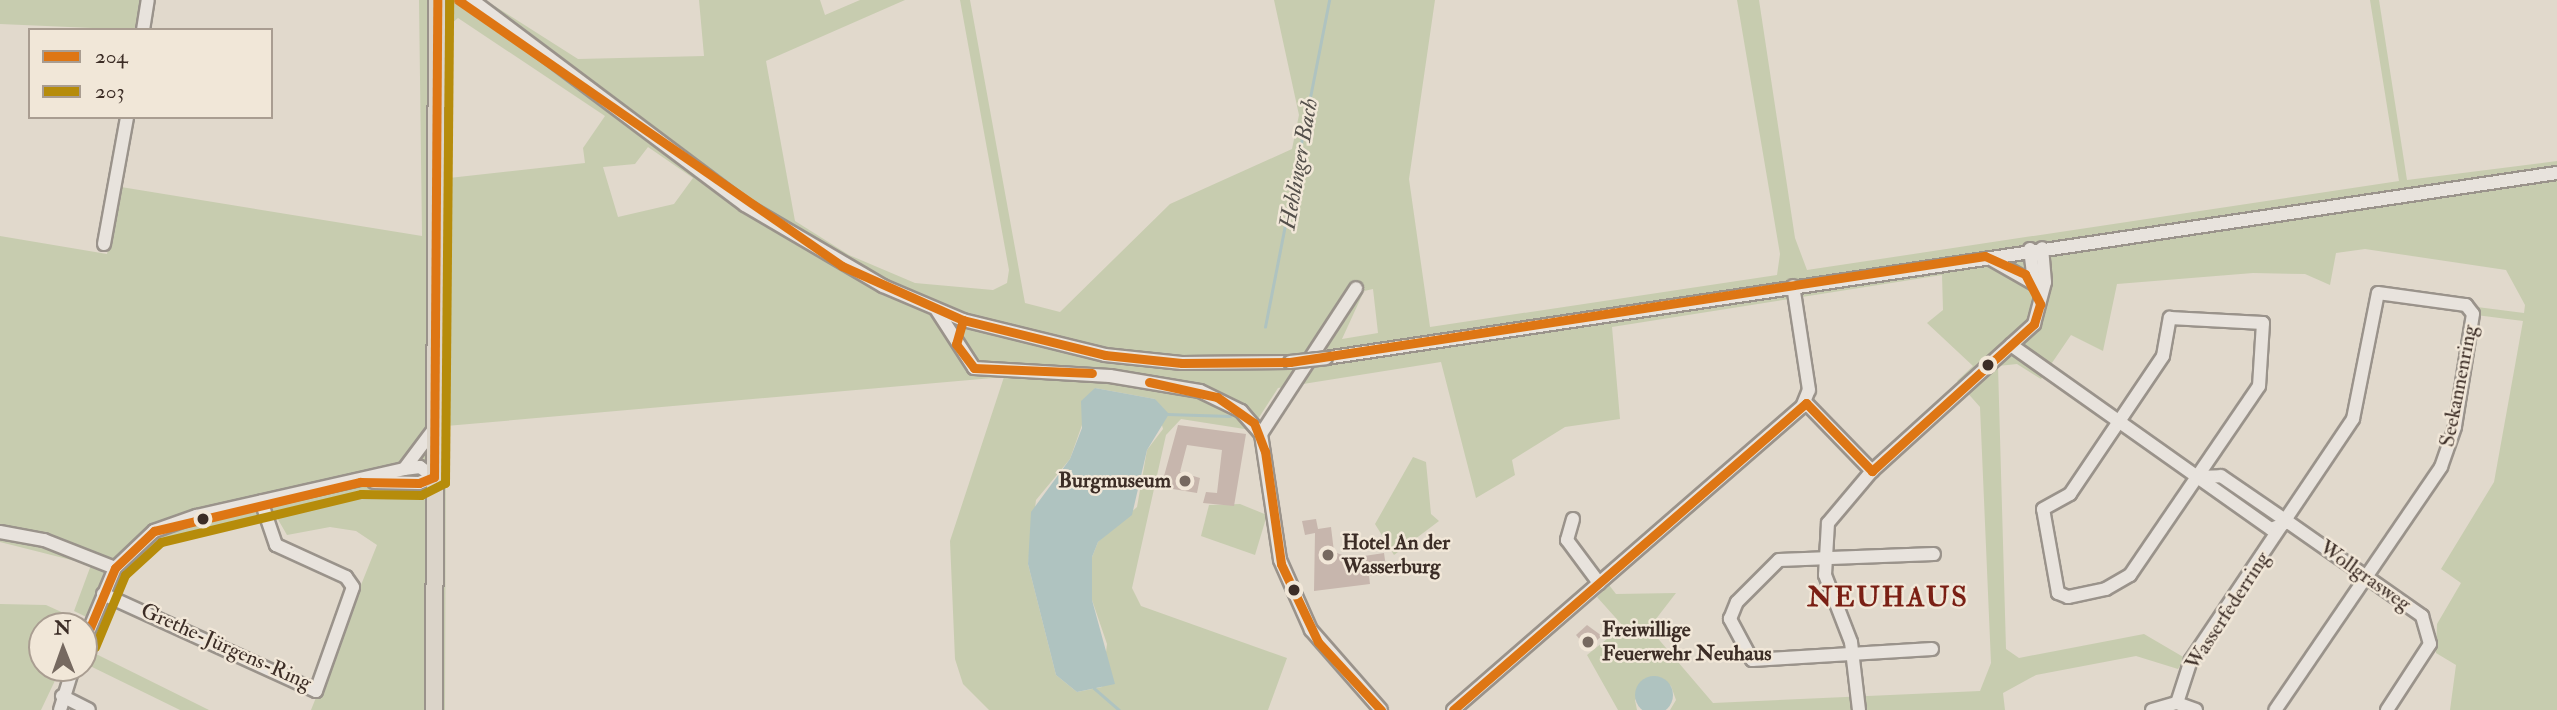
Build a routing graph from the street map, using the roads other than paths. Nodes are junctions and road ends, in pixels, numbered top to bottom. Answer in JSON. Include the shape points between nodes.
{"nodes":[{"id":1,"x":148,"y":0,"type":"edge"},
{"id":2,"x":437,"y":0,"type":"edge"},
{"id":3,"x":458,"y":0,"type":"edge"},
{"id":4,"x":472,"y":0,"type":"edge"},
{"id":5,"x":143,"y":28,"type":"edge"},
{"id":6,"x":556,"y":67,"type":"junction"},
{"id":7,"x":127,"y":119,"type":"edge"},
{"id":8,"x":2557,"y":173,"type":"edge"},
{"id":9,"x":104,"y":244,"type":"dead end"},
{"id":10,"x":2036,"y":249,"type":"junction"},
{"id":11,"x":1985,"y":256,"type":"junction"},
{"id":12,"x":2033,"y":283,"type":"junction"},
{"id":13,"x":1793,"y":286,"type":"junction"},
{"id":14,"x":1356,"y":288,"type":"dead end"},
{"id":15,"x":2040,"y":303,"type":"junction"},
{"id":16,"x":936,"y":309,"type":"junction"},
{"id":17,"x":963,"y":320,"type":"junction"},
{"id":18,"x":956,"y":344,"type":"junction"},
{"id":19,"x":2011,"y":345,"type":"junction"},
{"id":20,"x":1806,"y":403,"type":"junction"},
{"id":21,"x":2118,"y":422,"type":"junction"},
{"id":22,"x":434,"y":429,"type":"junction"},
{"id":23,"x":1261,"y":434,"type":"junction"},
{"id":24,"x":404,"y":469,"type":"junction"},
{"id":25,"x":1872,"y":471,"type":"junction"},
{"id":26,"x":434,"y":477,"type":"junction"},
{"id":27,"x":2198,"y":477,"type":"junction"},
{"id":28,"x":360,"y":481,"type":"junction"},
{"id":29,"x":261,"y":501,"type":"junction"},
{"id":30,"x":1573,"y":519,"type":"dead end"},
{"id":31,"x":2288,"y":522,"type":"junction"},
{"id":32,"x":0,"y":532,"type":"edge"},
{"id":33,"x":1934,"y":554,"type":"dead end"},
{"id":34,"x":1824,"y":559,"type":"junction"},
{"id":35,"x":115,"y":568,"type":"junction"},
{"id":36,"x":2365,"y":577,"type":"junction"},
{"id":37,"x":1599,"y":583,"type":"junction"},
{"id":38,"x":103,"y":594,"type":"junction"},
{"id":39,"x":96,"y":612,"type":"edge"},
{"id":40,"x":1931,"y":649,"type":"dead end"},
{"id":41,"x":1854,"y":657,"type":"junction"},
{"id":42,"x":68,"y":682,"type":"edge"},
{"id":43,"x":62,"y":696,"type":"junction"},
{"id":44,"x":2177,"y":703,"type":"junction"},
{"id":45,"x":51,"y":710,"type":"edge"},
{"id":46,"x":60,"y":710,"type":"edge"},
{"id":47,"x":89,"y":710,"type":"edge"},
{"id":48,"x":434,"y":710,"type":"edge"},
{"id":49,"x":1381,"y":710,"type":"edge"},
{"id":50,"x":1453,"y":710,"type":"edge"},
{"id":51,"x":1859,"y":710,"type":"edge"},
{"id":52,"x":2152,"y":710,"type":"edge"},
{"id":53,"x":2196,"y":710,"type":"edge"},
{"id":54,"x":2275,"y":710,"type":"edge"},
{"id":55,"x":2387,"y":710,"type":"edge"}],
"edges":[{"from":1,"to":5,"type":"street"},
{"from":2,"to":22,"type":"main road"},
{"from":3,"to":6,"type":"street"},
{"from":4,"to":6,"type":"street"},
{"from":6,"to":16,"type":"street","via":[[786,233]]},
{"from":7,"to":9,"type":"street"},
{"from":8,"to":10,"type":"street"},
{"from":10,"to":11,"type":"street"},
{"from":10,"to":12,"type":"street"},
{"from":10,"to":15,"type":"street"},
{"from":11,"to":12,"type":"street"},
{"from":11,"to":13,"type":"street"},
{"from":12,"to":15,"type":"street"},
{"from":13,"to":17,"type":"street","bridge":true,"via":[[1290,362],[1132,359]]},
{"from":13,"to":20,"type":"street"},
{"from":14,"to":23,"type":"street"},
{"from":15,"to":19,"type":"street","via":[[2034,324]]},
{"from":16,"to":17,"type":"street"},
{"from":16,"to":18,"type":"street"},
{"from":17,"to":18,"type":"street"},
{"from":18,"to":23,"type":"street","via":[[966,362],[988,370],[1073,371],[1200,391],[1241,411]]},
{"from":19,"to":21,"type":"street","name":"Wollgrasweg"},
{"from":19,"to":25,"type":"street"},
{"from":20,"to":25,"type":"street"},
{"from":20,"to":37,"type":"street"},
{"from":21,"to":27,"type":"street","name":"Wollgrasweg"},
{"from":21,"to":27,"type":"street","via":[[2163,356],[2170,318],[2263,323],[2259,386]]},
{"from":21,"to":27,"type":"street","via":[[2070,494],[2043,509],[2058,593],[2106,589],[2130,575]]},
{"from":22,"to":24,"type":"street"},
{"from":22,"to":26,"type":"main road"},
{"from":23,"to":49,"type":"street","via":[[1281,564],[1318,642]]},
{"from":24,"to":26,"type":"street","via":[[420,467]]},
{"from":24,"to":28,"type":"street"},
{"from":25,"to":34,"type":"street","via":[[1828,523]]},
{"from":26,"to":28,"type":"street","via":[[419,483]]},
{"from":26,"to":48,"type":"main road"},
{"from":27,"to":31,"type":"street","name":"Wollgrasweg","via":[[2271,528]]},
{"from":28,"to":29,"type":"street"},
{"from":29,"to":35,"type":"street","via":[[154,531]]},
{"from":29,"to":38,"type":"street","name":"Grethe-Jürgens-Ring","via":[[272,540],[346,577],[353,587],[316,691]]},
{"from":30,"to":37,"type":"street","via":[[1567,540]]},
{"from":31,"to":36,"type":"street","name":"Wollgrasweg"},
{"from":31,"to":36,"type":"street","name":"Seekannenring","via":[[2353,419],[2378,293],[2472,308],[2447,455]]},
{"from":31,"to":44,"type":"street","name":"Wasserfederring","via":[[2191,660]]},
{"from":32,"to":35,"type":"street","via":[[44,540]]},
{"from":33,"to":34,"type":"street"},
{"from":34,"to":41,"type":"street"},
{"from":34,"to":41,"type":"street","via":[[1779,560],[1737,602],[1730,619],[1752,660]]},
{"from":35,"to":38,"type":"street"},
{"from":36,"to":54,"type":"street"},
{"from":36,"to":55,"type":"street","name":"Wollgrasweg","via":[[2422,616],[2430,633],[2425,655]]},
{"from":37,"to":50,"type":"street"},
{"from":38,"to":39,"type":"street"},
{"from":40,"to":41,"type":"street"},
{"from":41,"to":51,"type":"street"},
{"from":42,"to":43,"type":"street"},
{"from":43,"to":45,"type":"street"},
{"from":43,"to":46,"type":"street"},
{"from":43,"to":47,"type":"street"},
{"from":44,"to":52,"type":"street"},
{"from":44,"to":53,"type":"street"}]}
